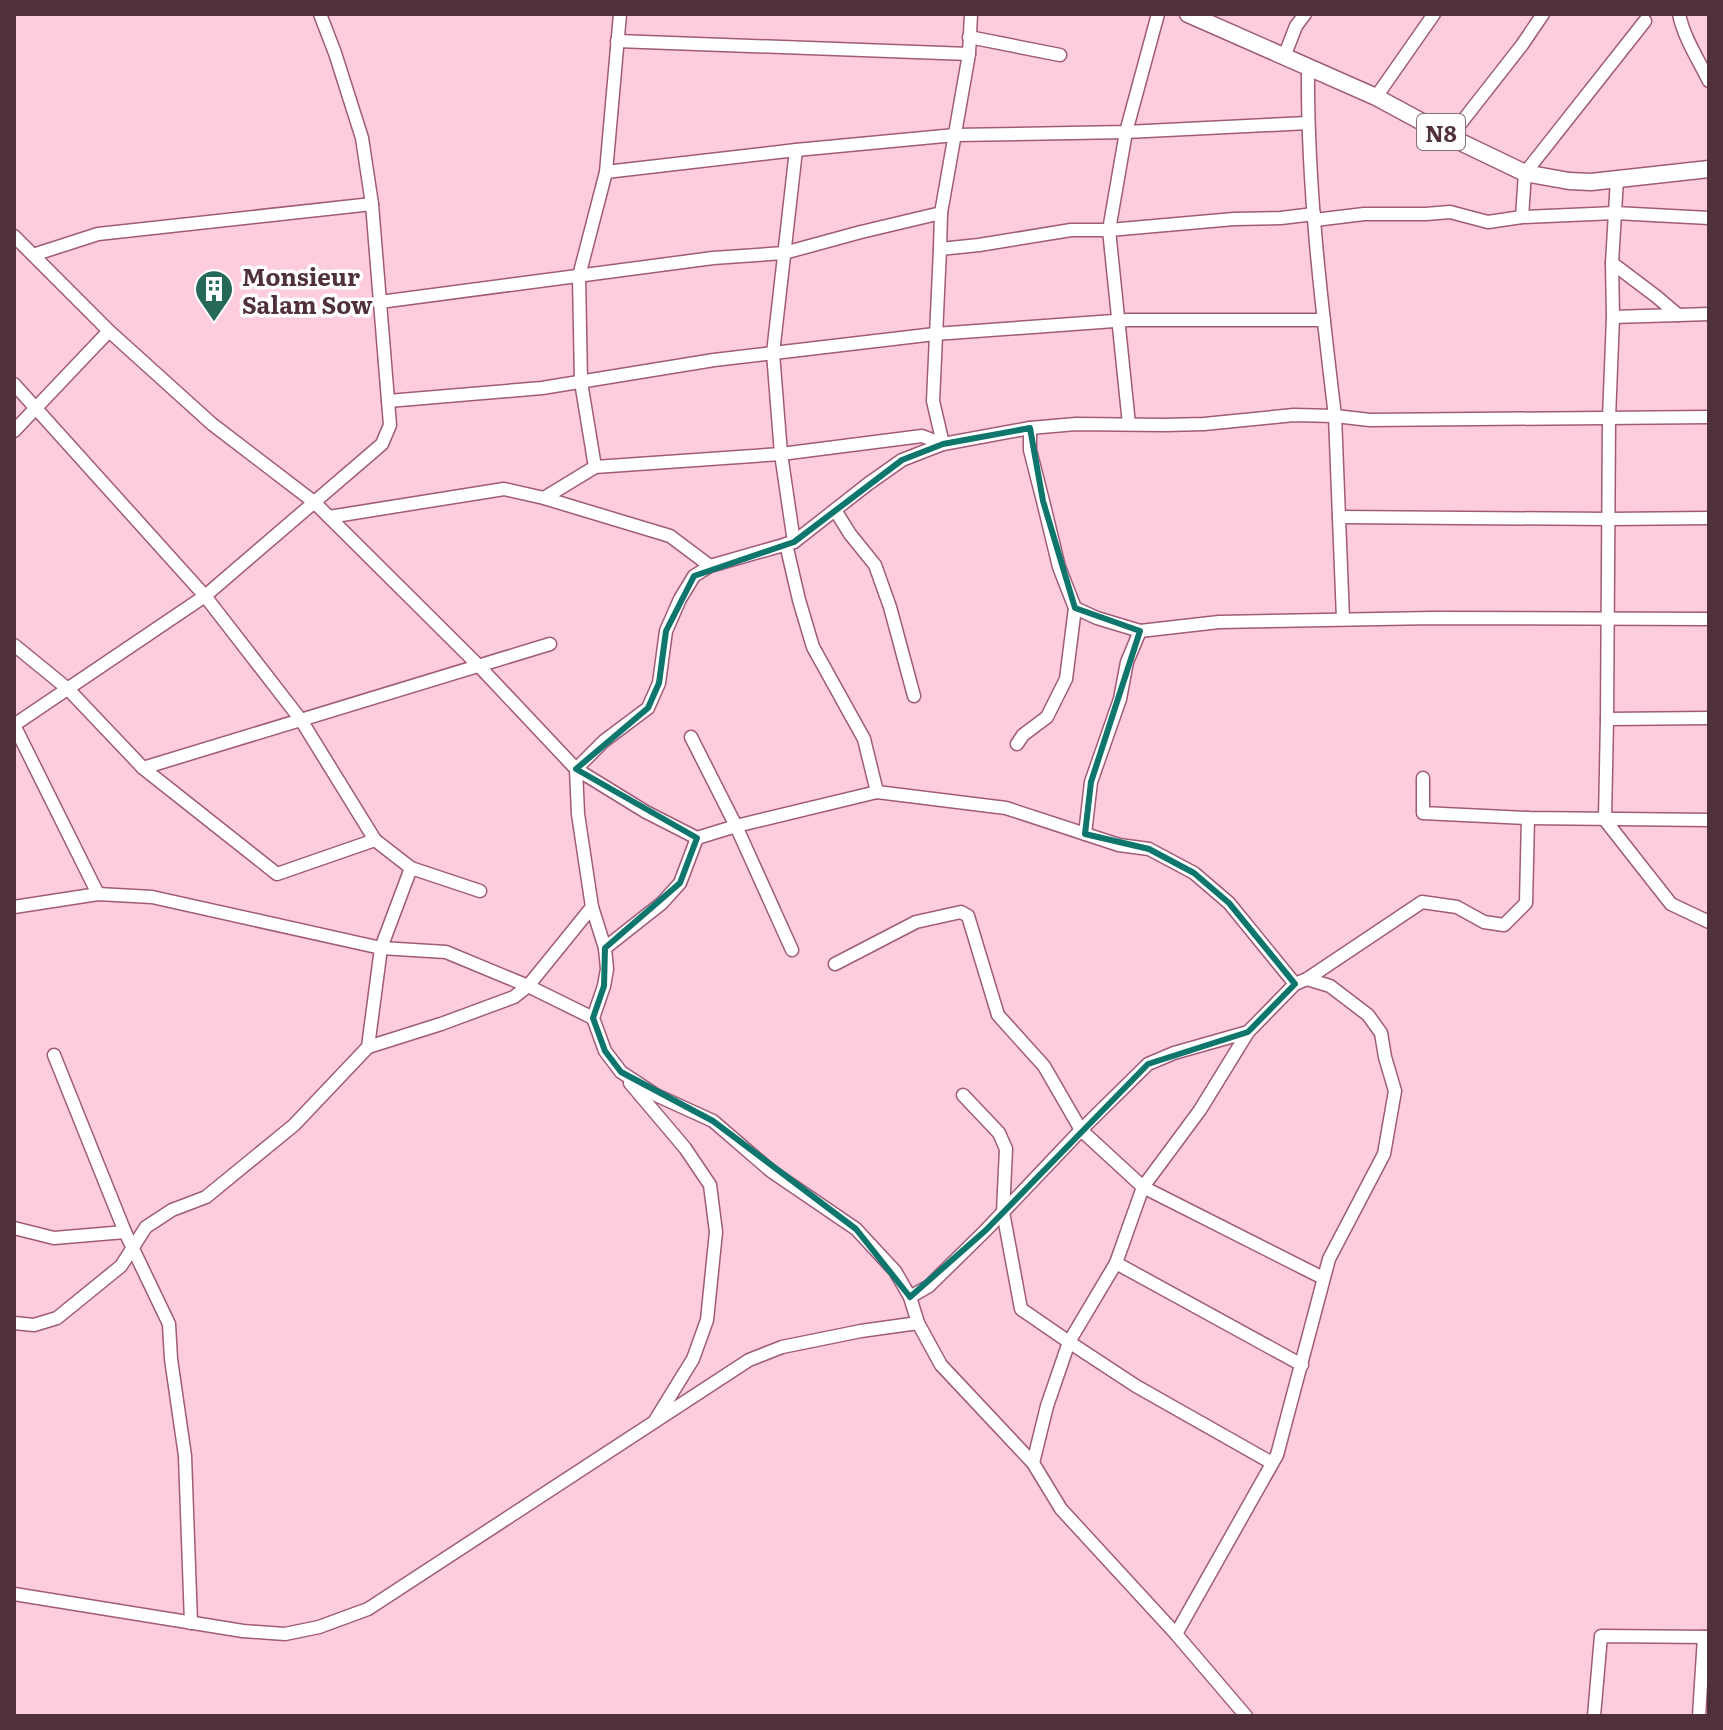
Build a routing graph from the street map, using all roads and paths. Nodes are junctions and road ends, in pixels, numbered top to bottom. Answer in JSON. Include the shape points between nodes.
{"nodes":[{"id":1,"x":320,"y":14,"type":"edge"},
{"id":2,"x":620,"y":14,"type":"edge"},
{"id":3,"x":971,"y":14,"type":"edge"},
{"id":4,"x":1158,"y":14,"type":"edge"},
{"id":5,"x":1188,"y":14,"type":"edge"},
{"id":6,"x":1305,"y":14,"type":"edge"},
{"id":7,"x":1434,"y":14,"type":"edge"},
{"id":8,"x":1543,"y":14,"type":"edge"},
{"id":9,"x":1679,"y":14,"type":"edge"},
{"id":10,"x":1645,"y":21,"type":"dead end"},
{"id":11,"x":969,"y":37,"type":"junction"},
{"id":12,"x":617,"y":41,"type":"junction"},
{"id":13,"x":969,"y":54,"type":"junction"},
{"id":14,"x":1060,"y":55,"type":"dead end"},
{"id":15,"x":1284,"y":57,"type":"junction"},
{"id":16,"x":1308,"y":68,"type":"junction"},
{"id":17,"x":1709,"y":81,"type":"edge"},
{"id":18,"x":1376,"y":97,"type":"junction"},
{"id":19,"x":1308,"y":123,"type":"junction"},
{"id":20,"x":1126,"y":132,"type":"junction"},
{"id":21,"x":955,"y":135,"type":"junction"},
{"id":22,"x":1450,"y":137,"type":"junction"},
{"id":23,"x":796,"y":150,"type":"junction"},
{"id":24,"x":1709,"y":169,"type":"edge"},
{"id":25,"x":606,"y":172,"type":"junction"},
{"id":26,"x":1525,"y":173,"type":"junction"},
{"id":27,"x":1617,"y":179,"type":"junction"},
{"id":28,"x":372,"y":204,"type":"junction"},
{"id":29,"x":941,"y":213,"type":"junction"},
{"id":30,"x":1615,"y":213,"type":"junction"},
{"id":31,"x":1315,"y":217,"type":"junction"},
{"id":32,"x":1522,"y":217,"type":"junction"},
{"id":33,"x":1709,"y":218,"type":"edge"},
{"id":34,"x":1109,"y":230,"type":"junction"},
{"id":35,"x":14,"y":237,"type":"edge"},
{"id":36,"x":940,"y":249,"type":"junction"},
{"id":37,"x":784,"y":253,"type":"junction"},
{"id":38,"x":33,"y":255,"type":"junction"},
{"id":39,"x":1612,"y":263,"type":"junction"},
{"id":40,"x":579,"y":276,"type":"junction"},
{"id":41,"x":380,"y":302,"type":"junction"},
{"id":42,"x":1709,"y":314,"type":"edge"},
{"id":43,"x":1678,"y":315,"type":"junction"},
{"id":44,"x":1613,"y":317,"type":"junction"},
{"id":45,"x":1324,"y":320,"type":"junction"},
{"id":46,"x":1118,"y":321,"type":"junction"},
{"id":47,"x":109,"y":331,"type":"junction"},
{"id":48,"x":935,"y":334,"type":"junction"},
{"id":49,"x":773,"y":353,"type":"junction"},
{"id":50,"x":581,"y":382,"type":"junction"},
{"id":51,"x":14,"y":384,"type":"edge"},
{"id":52,"x":388,"y":401,"type":"junction"},
{"id":53,"x":35,"y":408,"type":"junction"},
{"id":54,"x":1335,"y":416,"type":"junction"},
{"id":55,"x":1709,"y":417,"type":"edge"},
{"id":56,"x":1609,"y":418,"type":"junction"},
{"id":57,"x":1129,"y":424,"type":"junction"},
{"id":58,"x":1030,"y":428,"type":"junction"},
{"id":59,"x":14,"y":431,"type":"edge"},
{"id":60,"x":943,"y":444,"type":"junction"},
{"id":61,"x":781,"y":454,"type":"junction"},
{"id":62,"x":595,"y":467,"type":"junction"},
{"id":63,"x":544,"y":498,"type":"junction"},
{"id":64,"x":314,"y":502,"type":"junction"},
{"id":65,"x":835,"y":510,"type":"junction"},
{"id":66,"x":329,"y":517,"type":"junction"},
{"id":67,"x":1339,"y":517,"type":"junction"},
{"id":68,"x":1709,"y":518,"type":"edge"},
{"id":69,"x":1609,"y":519,"type":"junction"},
{"id":70,"x":790,"y":543,"type":"junction"},
{"id":71,"x":710,"y":566,"type":"junction"},
{"id":72,"x":205,"y":596,"type":"junction"},
{"id":73,"x":1075,"y":608,"type":"junction"},
{"id":74,"x":1343,"y":619,"type":"junction"},
{"id":75,"x":1709,"y":619,"type":"edge"},
{"id":76,"x":1608,"y":620,"type":"junction"},
{"id":77,"x":1140,"y":631,"type":"junction"},
{"id":78,"x":550,"y":644,"type":"dead end"},
{"id":79,"x":14,"y":645,"type":"edge"},
{"id":80,"x":479,"y":666,"type":"junction"},
{"id":81,"x":68,"y":689,"type":"junction"},
{"id":82,"x":914,"y":696,"type":"dead end"},
{"id":83,"x":1709,"y":718,"type":"edge"},
{"id":84,"x":1607,"y":719,"type":"junction"},
{"id":85,"x":301,"y":720,"type":"junction"},
{"id":86,"x":14,"y":725,"type":"edge"},
{"id":87,"x":691,"y":737,"type":"dead end"},
{"id":88,"x":1017,"y":744,"type":"dead end"},
{"id":89,"x":143,"y":768,"type":"junction"},
{"id":90,"x":576,"y":769,"type":"junction"},
{"id":91,"x":1423,"y":778,"type":"dead end"},
{"id":92,"x":877,"y":792,"type":"junction"},
{"id":93,"x":1528,"y":818,"type":"junction"},
{"id":94,"x":1605,"y":820,"type":"junction"},
{"id":95,"x":1709,"y":820,"type":"edge"},
{"id":96,"x":736,"y":826,"type":"junction"},
{"id":97,"x":1085,"y":834,"type":"junction"},
{"id":98,"x":697,"y":838,"type":"junction"},
{"id":99,"x":375,"y":840,"type":"junction"},
{"id":100,"x":411,"y":868,"type":"junction"},
{"id":101,"x":480,"y":891,"type":"dead end"},
{"id":102,"x":98,"y":894,"type":"junction"},
{"id":103,"x":14,"y":907,"type":"edge"},
{"id":104,"x":592,"y":907,"type":"junction"},
{"id":105,"x":1709,"y":922,"type":"edge"},
{"id":106,"x":381,"y":948,"type":"junction"},
{"id":107,"x":605,"y":948,"type":"junction"},
{"id":108,"x":792,"y":950,"type":"dead end"},
{"id":109,"x":835,"y":964,"type":"dead end"},
{"id":110,"x":1301,"y":981,"type":"junction"},
{"id":111,"x":528,"y":986,"type":"junction"},
{"id":112,"x":593,"y":1018,"type":"junction"},
{"id":113,"x":1248,"y":1032,"type":"junction"},
{"id":114,"x":368,"y":1047,"type":"junction"},
{"id":115,"x":54,"y":1055,"type":"dead end"},
{"id":116,"x":621,"y":1072,"type":"junction"},
{"id":117,"x":963,"y":1095,"type":"dead end"},
{"id":118,"x":1081,"y":1130,"type":"junction"},
{"id":119,"x":1143,"y":1187,"type":"junction"},
{"id":120,"x":1003,"y":1212,"type":"junction"},
{"id":121,"x":14,"y":1228,"type":"edge"},
{"id":122,"x":125,"y":1232,"type":"junction"},
{"id":123,"x":133,"y":1247,"type":"junction"},
{"id":124,"x":1116,"y":1263,"type":"junction"},
{"id":125,"x":1323,"y":1278,"type":"junction"},
{"id":126,"x":910,"y":1297,"type":"junction"},
{"id":127,"x":14,"y":1323,"type":"edge"},
{"id":128,"x":918,"y":1323,"type":"junction"},
{"id":129,"x":1069,"y":1342,"type":"junction"},
{"id":130,"x":1302,"y":1365,"type":"junction"},
{"id":131,"x":654,"y":1422,"type":"junction"},
{"id":132,"x":1033,"y":1463,"type":"junction"},
{"id":133,"x":1272,"y":1463,"type":"junction"},
{"id":134,"x":14,"y":1594,"type":"edge"},
{"id":135,"x":191,"y":1623,"type":"junction"},
{"id":136,"x":1176,"y":1634,"type":"junction"},
{"id":137,"x":1707,"y":1637,"type":"edge"},
{"id":138,"x":1246,"y":1716,"type":"edge"},
{"id":139,"x":1594,"y":1716,"type":"edge"},
{"id":140,"x":1699,"y":1716,"type":"edge"}],
"edges":[{"from":1,"to":28,"type":"street","via":[[362,138]]},
{"from":2,"to":12,"type":"street"},
{"from":3,"to":11,"type":"street"},
{"from":4,"to":20,"type":"street"},
{"from":5,"to":15,"type":"main road","number":"N8"},
{"from":6,"to":15,"type":"street"},
{"from":7,"to":18,"type":"street"},
{"from":8,"to":22,"type":"street"},
{"from":9,"to":17,"type":"street"},
{"from":10,"to":26,"type":"street"},
{"from":11,"to":13,"type":"street"},
{"from":11,"to":14,"type":"street"},
{"from":12,"to":13,"type":"street"},
{"from":12,"to":25,"type":"street"},
{"from":13,"to":21,"type":"street"},
{"from":15,"to":16,"type":"main road","number":"N8"},
{"from":16,"to":18,"type":"main road","number":"N8"},
{"from":16,"to":19,"type":"street"},
{"from":18,"to":22,"type":"main road","number":"N8"},
{"from":19,"to":20,"type":"street"},
{"from":19,"to":31,"type":"street"},
{"from":20,"to":21,"type":"street"},
{"from":20,"to":34,"type":"street"},
{"from":21,"to":23,"type":"street"},
{"from":21,"to":29,"type":"street"},
{"from":22,"to":26,"type":"main road","number":"N8"},
{"from":23,"to":25,"type":"street"},
{"from":23,"to":37,"type":"street"},
{"from":24,"to":27,"type":"main road","number":"N8"},
{"from":25,"to":40,"type":"street"},
{"from":26,"to":27,"type":"main road","number":"N8","via":[[1569,181]]},
{"from":26,"to":32,"type":"street"},
{"from":27,"to":30,"type":"street"},
{"from":28,"to":38,"type":"street","via":[[98,234]]},
{"from":28,"to":41,"type":"street"},
{"from":29,"to":36,"type":"street"},
{"from":29,"to":37,"type":"street"},
{"from":30,"to":32,"type":"street"},
{"from":30,"to":33,"type":"street"},
{"from":30,"to":39,"type":"street"},
{"from":31,"to":32,"type":"street","via":[[1450,212],[1488,222]]},
{"from":31,"to":34,"type":"street"},
{"from":31,"to":45,"type":"street"},
{"from":34,"to":36,"type":"street","via":[[1071,230]]},
{"from":34,"to":46,"type":"street"},
{"from":35,"to":38,"type":"street"},
{"from":36,"to":48,"type":"street"},
{"from":37,"to":40,"type":"street"},
{"from":37,"to":49,"type":"street"},
{"from":38,"to":47,"type":"street"},
{"from":39,"to":43,"type":"street"},
{"from":39,"to":44,"type":"street"},
{"from":40,"to":41,"type":"street"},
{"from":40,"to":50,"type":"street"},
{"from":41,"to":52,"type":"street"},
{"from":42,"to":43,"type":"street"},
{"from":43,"to":44,"type":"street"},
{"from":44,"to":56,"type":"street"},
{"from":45,"to":46,"type":"street"},
{"from":45,"to":54,"type":"street"},
{"from":46,"to":48,"type":"street"},
{"from":46,"to":57,"type":"street"},
{"from":47,"to":53,"type":"street"},
{"from":47,"to":64,"type":"street","via":[[212,424]]},
{"from":48,"to":49,"type":"street"},
{"from":48,"to":60,"type":"street","via":[[933,401]]},
{"from":49,"to":50,"type":"street"},
{"from":49,"to":61,"type":"street"},
{"from":50,"to":52,"type":"street"},
{"from":50,"to":62,"type":"street"},
{"from":51,"to":53,"type":"street"},
{"from":52,"to":64,"type":"street","via":[[390,425],[382,444]]},
{"from":53,"to":59,"type":"street"},
{"from":53,"to":72,"type":"street"},
{"from":54,"to":56,"type":"street"},
{"from":54,"to":57,"type":"street"},
{"from":54,"to":67,"type":"street"},
{"from":55,"to":56,"type":"street"},
{"from":56,"to":69,"type":"street"},
{"from":57,"to":58,"type":"street"},
{"from":58,"to":60,"type":"street"},
{"from":58,"to":73,"type":"street","via":[[1030,450],[1059,567]]},
{"from":60,"to":61,"type":"street","via":[[922,436]]},
{"from":60,"to":65,"type":"street","via":[[902,460]]},
{"from":61,"to":62,"type":"street"},
{"from":61,"to":70,"type":"street"},
{"from":62,"to":63,"type":"street"},
{"from":63,"to":66,"type":"street","via":[[504,489]]},
{"from":63,"to":71,"type":"street","via":[[670,536]]},
{"from":64,"to":66,"type":"street"},
{"from":64,"to":72,"type":"street"},
{"from":65,"to":70,"type":"street"},
{"from":65,"to":82,"type":"street","via":[[875,565]]},
{"from":66,"to":80,"type":"street"},
{"from":67,"to":69,"type":"street"},
{"from":67,"to":74,"type":"street"},
{"from":68,"to":69,"type":"street"},
{"from":69,"to":76,"type":"street"},
{"from":70,"to":71,"type":"street"},
{"from":70,"to":92,"type":"street","via":[[813,647],[864,739]]},
{"from":71,"to":90,"type":"street","via":[[694,576],[666,631],[659,683],[648,708]]},
{"from":72,"to":81,"type":"street"},
{"from":72,"to":85,"type":"street"},
{"from":73,"to":77,"type":"street"},
{"from":73,"to":88,"type":"street","via":[[1066,679],[1047,717]]},
{"from":74,"to":76,"type":"street"},
{"from":74,"to":77,"type":"street","via":[[1219,622]]},
{"from":75,"to":76,"type":"street"},
{"from":76,"to":84,"type":"street"},
{"from":77,"to":97,"type":"street","via":[[1091,782]]},
{"from":78,"to":80,"type":"street"},
{"from":79,"to":81,"type":"street"},
{"from":80,"to":85,"type":"street"},
{"from":80,"to":90,"type":"street"},
{"from":81,"to":86,"type":"street"},
{"from":81,"to":89,"type":"street"},
{"from":83,"to":84,"type":"street"},
{"from":84,"to":94,"type":"street"},
{"from":85,"to":89,"type":"street"},
{"from":85,"to":99,"type":"street"},
{"from":86,"to":102,"type":"street"},
{"from":87,"to":96,"type":"street"},
{"from":89,"to":99,"type":"street","via":[[277,874]]},
{"from":90,"to":98,"type":"street"},
{"from":90,"to":104,"type":"street"},
{"from":91,"to":93,"type":"street","via":[[1423,813]]},
{"from":92,"to":96,"type":"street"},
{"from":92,"to":97,"type":"street","via":[[1006,808]]},
{"from":93,"to":94,"type":"street"},
{"from":93,"to":110,"type":"street","via":[[1526,903],[1504,925],[1484,922],[1457,907],[1422,902]]},
{"from":94,"to":95,"type":"street"},
{"from":94,"to":105,"type":"street","via":[[1671,904]]},
{"from":96,"to":98,"type":"street"},
{"from":96,"to":108,"type":"street"},
{"from":97,"to":110,"type":"street","via":[[1149,849],[1194,873]]},
{"from":98,"to":107,"type":"street","via":[[680,883]]},
{"from":99,"to":100,"type":"street"},
{"from":100,"to":101,"type":"street"},
{"from":100,"to":106,"type":"street"},
{"from":102,"to":103,"type":"street"},
{"from":102,"to":106,"type":"street","via":[[152,897]]},
{"from":104,"to":107,"type":"street"},
{"from":104,"to":111,"type":"street"},
{"from":106,"to":111,"type":"street","via":[[446,952]]},
{"from":106,"to":114,"type":"street"},
{"from":107,"to":112,"type":"street","via":[[607,969]]},
{"from":109,"to":118,"type":"street","via":[[916,922],[961,912],[968,916],[998,1015],[1044,1066]]},
{"from":110,"to":113,"type":"street"},
{"from":110,"to":125,"type":"street","via":[[1330,986],[1368,1015],[1381,1033],[1395,1091],[1384,1154]]},
{"from":111,"to":112,"type":"street"},
{"from":111,"to":114,"type":"street","via":[[514,997]]},
{"from":112,"to":116,"type":"street","via":[[605,1051]]},
{"from":113,"to":118,"type":"street","via":[[1148,1064]]},
{"from":113,"to":119,"type":"street","via":[[1200,1110]]},
{"from":114,"to":123,"type":"street","via":[[294,1125],[206,1197],[146,1227]]},
{"from":115,"to":122,"type":"street"},
{"from":116,"to":126,"type":"street","via":[[713,1121],[771,1171],[856,1229],[895,1271]]},
{"from":116,"to":131,"type":"street","via":[[710,1185],[716,1232],[707,1320],[693,1359]]},
{"from":117,"to":120,"type":"street","via":[[999,1133],[1006,1149]]},
{"from":118,"to":119,"type":"street"},
{"from":118,"to":120,"type":"street"},
{"from":119,"to":124,"type":"street"},
{"from":119,"to":125,"type":"street"},
{"from":120,"to":126,"type":"street","via":[[929,1286]]},
{"from":120,"to":129,"type":"street","via":[[1021,1309]]},
{"from":121,"to":122,"type":"street","via":[[54,1238]]},
{"from":122,"to":123,"type":"street"},
{"from":123,"to":127,"type":"street","via":[[121,1266],[57,1318],[34,1325]]},
{"from":123,"to":135,"type":"street","via":[[169,1324],[185,1456]]},
{"from":124,"to":129,"type":"street"},
{"from":124,"to":130,"type":"street"},
{"from":125,"to":130,"type":"street"},
{"from":126,"to":128,"type":"street"},
{"from":128,"to":131,"type":"street","via":[[782,1347],[749,1360]]},
{"from":128,"to":132,"type":"street","via":[[941,1365]]},
{"from":129,"to":132,"type":"street"},
{"from":129,"to":133,"type":"street"},
{"from":130,"to":133,"type":"street"},
{"from":131,"to":135,"type":"street","via":[[368,1609],[285,1634]]},
{"from":132,"to":136,"type":"street","via":[[1061,1509]]},
{"from":133,"to":136,"type":"street"},
{"from":134,"to":135,"type":"street"},
{"from":136,"to":138,"type":"street"},
{"from":137,"to":139,"type":"street","via":[[1601,1636]]},
{"from":137,"to":140,"type":"street"}]}
